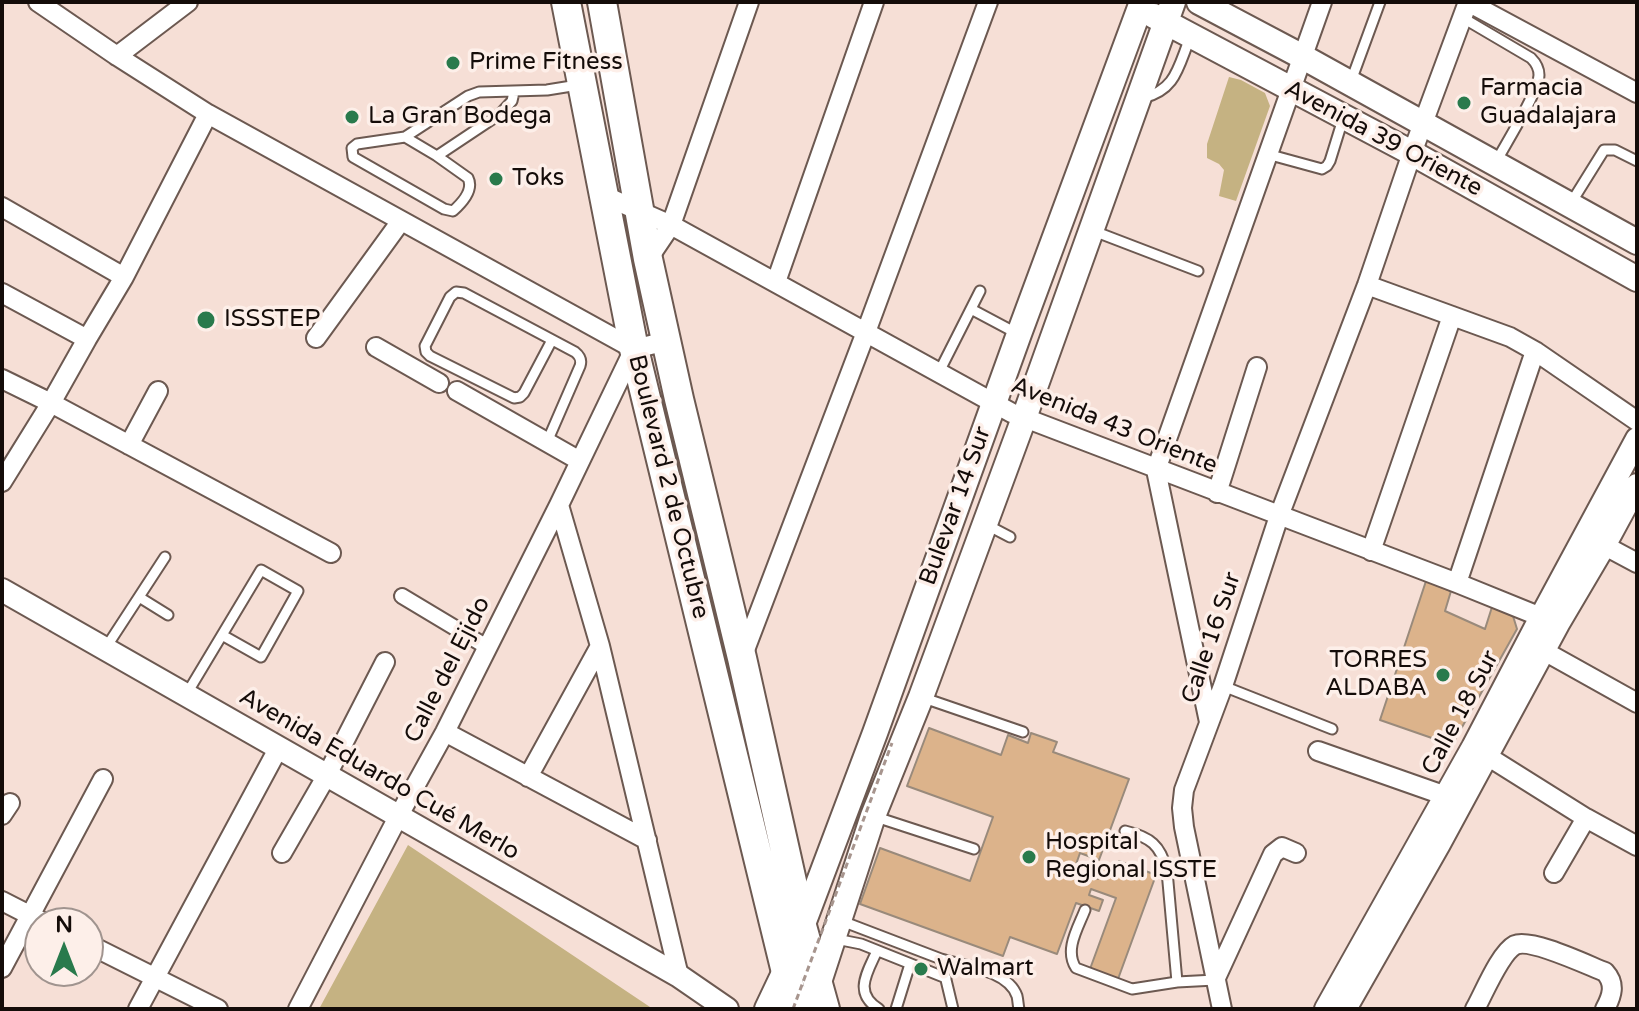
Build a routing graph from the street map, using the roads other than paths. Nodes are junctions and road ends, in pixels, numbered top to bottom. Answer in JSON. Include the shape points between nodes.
{"nodes":[{"id":1,"x":38,"y":2,"type":"edge"},
{"id":2,"x":188,"y":2,"type":"edge"},
{"id":3,"x":566,"y":2,"type":"edge"},
{"id":4,"x":602,"y":2,"type":"edge"},
{"id":5,"x":749,"y":2,"type":"edge"},
{"id":6,"x":874,"y":2,"type":"edge"},
{"id":7,"x":988,"y":2,"type":"edge"},
{"id":8,"x":1199,"y":2,"type":"edge"},
{"id":9,"x":1322,"y":2,"type":"edge"},
{"id":10,"x":1380,"y":2,"type":"edge"},
{"id":11,"x":1137,"y":4,"type":"edge"},
{"id":12,"x":1466,"y":8,"type":"edge"},
{"id":13,"x":1170,"y":13,"type":"edge"},
{"id":14,"x":1191,"y":37,"type":"junction"},
{"id":15,"x":117,"y":56,"type":"junction"},
{"id":16,"x":1303,"y":57,"type":"junction"},
{"id":17,"x":582,"y":84,"type":"junction"},
{"id":18,"x":1350,"y":84,"type":"junction"},
{"id":19,"x":1291,"y":88,"type":"junction"},
{"id":20,"x":514,"y":92,"type":"junction"},
{"id":21,"x":1637,"y":93,"type":"edge"},
{"id":22,"x":1139,"y":99,"type":"junction"},
{"id":23,"x":208,"y":114,"type":"junction"},
{"id":24,"x":1344,"y":117,"type":"junction"},
{"id":25,"x":1422,"y":124,"type":"junction"},
{"id":26,"x":405,"y":137,"type":"junction"},
{"id":27,"x":1412,"y":153,"type":"junction"},
{"id":28,"x":1267,"y":154,"type":"junction"},
{"id":29,"x":437,"y":156,"type":"junction"},
{"id":30,"x":1637,"y":161,"type":"edge"},
{"id":31,"x":1494,"y":165,"type":"junction"},
{"id":32,"x":603,"y":195,"type":"junction"},
{"id":33,"x":1569,"y":205,"type":"junction"},
{"id":34,"x":2,"y":207,"type":"edge"},
{"id":35,"x":639,"y":210,"type":"junction"},
{"id":36,"x":401,"y":221,"type":"junction"},
{"id":37,"x":671,"y":225,"type":"junction"},
{"id":38,"x":1091,"y":230,"type":"junction"},
{"id":39,"x":1637,"y":242,"type":"edge"},
{"id":40,"x":648,"y":259,"type":"junction"},
{"id":41,"x":1198,"y":271,"type":"dead end"},
{"id":42,"x":124,"y":277,"type":"junction"},
{"id":43,"x":1637,"y":279,"type":"edge"},
{"id":44,"x":776,"y":282,"type":"junction"},
{"id":45,"x":1367,"y":285,"type":"junction"},
{"id":46,"x":980,"y":291,"type":"dead end"},
{"id":47,"x":2,"y":293,"type":"edge"},
{"id":48,"x":971,"y":309,"type":"junction"},
{"id":49,"x":1452,"y":316,"type":"junction"},
{"id":50,"x":866,"y":332,"type":"junction"},
{"id":51,"x":1019,"y":334,"type":"junction"},
{"id":52,"x":316,"y":338,"type":"dead end"},
{"id":53,"x":87,"y":339,"type":"junction"},
{"id":54,"x":552,"y":340,"type":"junction"},
{"id":55,"x":667,"y":341,"type":"junction"},
{"id":56,"x":376,"y":347,"type":"dead end"},
{"id":57,"x":634,"y":349,"type":"junction"},
{"id":58,"x":1535,"y":351,"type":"junction"},
{"id":59,"x":1257,"y":367,"type":"dead end"},
{"id":60,"x":939,"y":372,"type":"junction"},
{"id":61,"x":2,"y":379,"type":"edge"},
{"id":62,"x":439,"y":383,"type":"dead end"},
{"id":63,"x":158,"y":391,"type":"dead end"},
{"id":64,"x":457,"y":391,"type":"dead end"},
{"id":65,"x":51,"y":403,"type":"junction"},
{"id":66,"x":994,"y":403,"type":"junction"},
{"id":67,"x":1024,"y":418,"type":"junction"},
{"id":68,"x":1637,"y":421,"type":"edge"},
{"id":69,"x":1637,"y":439,"type":"edge"},
{"id":70,"x":547,"y":442,"type":"junction"},
{"id":71,"x":129,"y":445,"type":"junction"},
{"id":72,"x":580,"y":461,"type":"junction"},
{"id":73,"x":1156,"y":470,"type":"junction"},
{"id":74,"x":2,"y":482,"type":"edge"},
{"id":75,"x":1637,"y":485,"type":"edge"},
{"id":76,"x":1217,"y":493,"type":"junction"},
{"id":77,"x":559,"y":505,"type":"junction"},
{"id":78,"x":1279,"y":516,"type":"junction"},
{"id":79,"x":984,"y":523,"type":"junction"},
{"id":80,"x":1010,"y":537,"type":"dead end"},
{"id":81,"x":1595,"y":540,"type":"junction"},
{"id":82,"x":1371,"y":551,"type":"junction"},
{"id":83,"x":331,"y":553,"type":"dead end"},
{"id":84,"x":165,"y":557,"type":"dead end"},
{"id":85,"x":1637,"y":563,"type":"edge"},
{"id":86,"x":1457,"y":583,"type":"junction"},
{"id":87,"x":2,"y":590,"type":"edge"},
{"id":88,"x":402,"y":596,"type":"dead end"},
{"id":89,"x":139,"y":597,"type":"junction"},
{"id":90,"x":168,"y":615,"type":"dead end"},
{"id":91,"x":1541,"y":617,"type":"junction"},
{"id":92,"x":222,"y":635,"type":"junction"},
{"id":93,"x":600,"y":646,"type":"junction"},
{"id":94,"x":487,"y":647,"type":"junction"},
{"id":95,"x":105,"y":649,"type":"junction"},
{"id":96,"x":1544,"y":651,"type":"junction"},
{"id":97,"x":742,"y":658,"type":"junction"},
{"id":98,"x":385,"y":662,"type":"dead end"},
{"id":99,"x":1223,"y":686,"type":"junction"},
{"id":100,"x":186,"y":695,"type":"junction"},
{"id":101,"x":921,"y":697,"type":"junction"},
{"id":102,"x":1637,"y":703,"type":"edge"},
{"id":103,"x":1209,"y":722,"type":"junction"},
{"id":104,"x":1332,"y":729,"type":"dead end"},
{"id":105,"x":445,"y":732,"type":"junction"},
{"id":106,"x":1023,"y":732,"type":"dead end"},
{"id":107,"x":279,"y":747,"type":"junction"},
{"id":108,"x":1318,"y":751,"type":"dead end"},
{"id":109,"x":1480,"y":752,"type":"junction"},
{"id":110,"x":327,"y":775,"type":"junction"},
{"id":111,"x":528,"y":777,"type":"junction"},
{"id":112,"x":103,"y":779,"type":"dead end"},
{"id":113,"x":1446,"y":796,"type":"junction"},
{"id":114,"x":873,"y":816,"type":"junction"},
{"id":115,"x":398,"y":817,"type":"junction"},
{"id":116,"x":1586,"y":818,"type":"junction"},
{"id":117,"x":1125,"y":831,"type":"dead end"},
{"id":118,"x":647,"y":840,"type":"junction"},
{"id":119,"x":1431,"y":841,"type":"junction"},
{"id":120,"x":1637,"y":846,"type":"edge"},
{"id":121,"x":974,"y":849,"type":"dead end"},
{"id":122,"x":282,"y":853,"type":"dead end"},
{"id":123,"x":1296,"y":853,"type":"dead end"},
{"id":124,"x":1554,"y":873,"type":"dead end"},
{"id":125,"x":2,"y":901,"type":"edge"},
{"id":126,"x":44,"y":907,"type":"edge"},
{"id":127,"x":1085,"y":910,"type":"dead end"},
{"id":128,"x":24,"y":912,"type":"edge"},
{"id":129,"x":802,"y":926,"type":"junction"},
{"id":130,"x":836,"y":929,"type":"junction"},
{"id":131,"x":24,"y":938,"type":"edge"},
{"id":132,"x":877,"y":951,"type":"junction"},
{"id":133,"x":104,"y":952,"type":"edge"},
{"id":134,"x":941,"y":959,"type":"junction"},
{"id":135,"x":910,"y":964,"type":"junction"},
{"id":136,"x":2,"y":968,"type":"edge"},
{"id":137,"x":786,"y":969,"type":"junction"},
{"id":138,"x":679,"y":976,"type":"junction"},
{"id":139,"x":155,"y":978,"type":"junction"},
{"id":140,"x":946,"y":978,"type":"junction"},
{"id":141,"x":1215,"y":980,"type":"junction"},
{"id":142,"x":1177,"y":982,"type":"junction"},
{"id":143,"x":822,"y":996,"type":"edge"},
{"id":144,"x":138,"y":1009,"type":"edge"},
{"id":145,"x":218,"y":1009,"type":"edge"},
{"id":146,"x":298,"y":1009,"type":"edge"},
{"id":147,"x":727,"y":1009,"type":"edge"},
{"id":148,"x":767,"y":1009,"type":"edge"},
{"id":149,"x":794,"y":1009,"type":"edge"},
{"id":150,"x":808,"y":1009,"type":"edge"},
{"id":151,"x":879,"y":1009,"type":"edge"},
{"id":152,"x":896,"y":1009,"type":"edge"},
{"id":153,"x":953,"y":1009,"type":"edge"},
{"id":154,"x":1019,"y":1009,"type":"edge"},
{"id":155,"x":1222,"y":1009,"type":"edge"},
{"id":156,"x":1326,"y":1009,"type":"edge"},
{"id":157,"x":1345,"y":1009,"type":"edge"},
{"id":158,"x":1475,"y":1009,"type":"edge"},
{"id":159,"x":1605,"y":1009,"type":"edge"}],
"edges":[{"from":1,"to":15,"type":"street"},
{"from":2,"to":15,"type":"street"},
{"from":3,"to":17,"type":"main road","name":"Boulevard 2 de Octubre"},
{"from":4,"to":35,"type":"main road","name":"Boulevard 2 de Octubre"},
{"from":5,"to":37,"type":"street"},
{"from":6,"to":44,"type":"street"},
{"from":7,"to":50,"type":"street"},
{"from":8,"to":16,"type":"main road","name":"Avenida 39 Oriente"},
{"from":9,"to":16,"type":"street"},
{"from":10,"to":18,"type":"lane"},
{"from":11,"to":13,"type":"main road","name":"Avenida 39 Oriente"},
{"from":11,"to":51,"type":"main road","name":"Bulevar 14 Sur"},
{"from":12,"to":21,"type":"street"},
{"from":12,"to":25,"type":"street","name":"Calle 16 Sur"},
{"from":12,"to":31,"type":"lane","via":[[1531,58],[1539,73],[1535,91]]},
{"from":13,"to":14,"type":"main road","name":"Avenida 39 Oriente"},
{"from":13,"to":22,"type":"main road","name":"Bulevar 14 Sur"},
{"from":14,"to":19,"type":"main road","name":"Avenida 39 Oriente"},
{"from":14,"to":22,"type":"lane","via":[[1171,82]]},
{"from":15,"to":23,"type":"street"},
{"from":16,"to":18,"type":"main road","name":"Avenida 39 Oriente"},
{"from":16,"to":19,"type":"street"},
{"from":17,"to":20,"type":"lane"},
{"from":17,"to":32,"type":"main road","name":"Boulevard 2 de Octubre"},
{"from":18,"to":25,"type":"main road","name":"Avenida 39 Oriente"},
{"from":19,"to":24,"type":"main road","name":"Avenida 39 Oriente"},
{"from":19,"to":28,"type":"street"},
{"from":20,"to":26,"type":"lane","via":[[468,96]]},
{"from":20,"to":29,"type":"lane","via":[[500,114]]},
{"from":22,"to":38,"type":"main road","name":"Bulevar 14 Sur"},
{"from":23,"to":36,"type":"street"},
{"from":23,"to":42,"type":"street"},
{"from":24,"to":27,"type":"main road","name":"Avenida 39 Oriente"},
{"from":24,"to":28,"type":"lane","via":[[1330,161],[1322,169]]},
{"from":25,"to":27,"type":"street","name":"Calle 16 Sur"},
{"from":25,"to":31,"type":"main road","name":"Avenida 39 Oriente"},
{"from":26,"to":29,"type":"lane"},
{"from":26,"to":29,"type":"lane","via":[[357,144],[352,155],[453,211],[470,182]]},
{"from":27,"to":43,"type":"main road","name":"Avenida 39 Oriente"},
{"from":27,"to":45,"type":"street","name":"Calle 16 Sur"},
{"from":28,"to":73,"type":"street"},
{"from":30,"to":33,"type":"lane","via":[[1604,150]]},
{"from":31,"to":33,"type":"main road","name":"Avenida 39 Oriente"},
{"from":32,"to":35,"type":"street","name":"Avenida 43 Oriente"},
{"from":32,"to":57,"type":"main road","name":"Boulevard 2 de Octubre"},
{"from":33,"to":39,"type":"main road","name":"Avenida 39 Oriente"},
{"from":34,"to":42,"type":"street"},
{"from":35,"to":37,"type":"street","name":"Avenida 43 Oriente"},
{"from":35,"to":40,"type":"main road","name":"Boulevard 2 de Octubre"},
{"from":36,"to":52,"type":"street"},
{"from":36,"to":57,"type":"street"},
{"from":37,"to":40,"type":"street"},
{"from":37,"to":44,"type":"street","name":"Avenida 43 Oriente"},
{"from":38,"to":41,"type":"lane"},
{"from":38,"to":67,"type":"main road","name":"Bulevar 14 Sur"},
{"from":40,"to":55,"type":"main road","name":"Boulevard 2 de Octubre"},
{"from":42,"to":53,"type":"street"},
{"from":44,"to":50,"type":"street","name":"Avenida 43 Oriente"},
{"from":45,"to":49,"type":"street"},
{"from":45,"to":78,"type":"street","name":"Calle 16 Sur"},
{"from":46,"to":48,"type":"lane"},
{"from":47,"to":53,"type":"street"},
{"from":48,"to":51,"type":"lane"},
{"from":48,"to":60,"type":"lane"},
{"from":49,"to":58,"type":"street"},
{"from":49,"to":82,"type":"street"},
{"from":50,"to":60,"type":"street","name":"Avenida 43 Oriente"},
{"from":50,"to":97,"type":"street"},
{"from":51,"to":66,"type":"main road","name":"Bulevar 14 Sur"},
{"from":53,"to":65,"type":"street"},
{"from":54,"to":54,"type":"lane","via":[[456,292],[425,346],[430,356],[514,398],[524,393]]},
{"from":54,"to":70,"type":"lane","via":[[581,361]]},
{"from":55,"to":57,"type":"street"},
{"from":55,"to":97,"type":"main road","name":"Boulevard 2 de Octubre"},
{"from":56,"to":62,"type":"street"},
{"from":57,"to":72,"type":"street","name":"Calle del Ejido"},
{"from":57,"to":137,"type":"main road","name":"Boulevard 2 de Octubre"},
{"from":58,"to":68,"type":"street"},
{"from":58,"to":86,"type":"street"},
{"from":59,"to":76,"type":"street"},
{"from":60,"to":66,"type":"street","name":"Avenida 43 Oriente"},
{"from":61,"to":65,"type":"street"},
{"from":63,"to":71,"type":"street"},
{"from":64,"to":70,"type":"street"},
{"from":65,"to":71,"type":"street"},
{"from":65,"to":74,"type":"street"},
{"from":66,"to":67,"type":"street","name":"Avenida 43 Oriente"},
{"from":66,"to":129,"type":"main road","name":"Bulevar 14 Sur"},
{"from":67,"to":73,"type":"street","name":"Avenida 43 Oriente"},
{"from":67,"to":79,"type":"main road","name":"Bulevar 14 Sur"},
{"from":69,"to":81,"type":"street","name":"Calle 18 Sur"},
{"from":70,"to":72,"type":"street"},
{"from":71,"to":83,"type":"street"},
{"from":72,"to":77,"type":"street","name":"Calle del Ejido"},
{"from":73,"to":76,"type":"street","name":"Avenida 43 Oriente"},
{"from":73,"to":103,"type":"street","name":"Calle 16 Sur"},
{"from":75,"to":81,"type":"street","name":"Calle 18 Sur"},
{"from":76,"to":78,"type":"street","name":"Avenida 43 Oriente"},
{"from":77,"to":93,"type":"street"},
{"from":77,"to":94,"type":"street","name":"Calle del Ejido"},
{"from":78,"to":82,"type":"street","name":"Avenida 43 Oriente"},
{"from":78,"to":99,"type":"street","name":"Calle 16 Sur"},
{"from":79,"to":80,"type":"lane"},
{"from":79,"to":101,"type":"main road","name":"Bulevar 14 Sur"},
{"from":81,"to":85,"type":"street"},
{"from":81,"to":91,"type":"street","name":"Calle 18 Sur"},
{"from":81,"to":96,"type":"street","name":"Calle 18 Sur"},
{"from":82,"to":86,"type":"street","name":"Avenida 43 Oriente"},
{"from":84,"to":89,"type":"lane"},
{"from":86,"to":91,"type":"street","name":"Avenida 43 Oriente"},
{"from":87,"to":95,"type":"street","name":"Avenida Eduardo Cué Merlo"},
{"from":88,"to":94,"type":"street"},
{"from":89,"to":90,"type":"lane"},
{"from":89,"to":95,"type":"lane"},
{"from":91,"to":109,"type":"street","name":"Calle 18 Sur"},
{"from":92,"to":92,"type":"lane","via":[[261,570],[298,591],[261,657]]},
{"from":92,"to":100,"type":"lane"},
{"from":93,"to":111,"type":"street"},
{"from":93,"to":118,"type":"street"},
{"from":94,"to":105,"type":"street","name":"Calle del Ejido"},
{"from":95,"to":100,"type":"street","name":"Avenida Eduardo Cué Merlo"},
{"from":96,"to":102,"type":"street"},
{"from":96,"to":109,"type":"street","name":"Calle 18 Sur"},
{"from":97,"to":129,"type":"main road","name":"Boulevard 2 de Octubre"},
{"from":98,"to":110,"type":"street"},
{"from":99,"to":103,"type":"street","name":"Calle 16 Sur"},
{"from":99,"to":104,"type":"lane"},
{"from":100,"to":107,"type":"street","name":"Avenida Eduardo Cué Merlo"},
{"from":101,"to":106,"type":"lane"},
{"from":101,"to":114,"type":"main road","name":"Bulevar 14 Sur"},
{"from":103,"to":141,"type":"street","via":[[1182,808]]},
{"from":105,"to":111,"type":"street"},
{"from":105,"to":115,"type":"street","name":"Calle del Ejido"},
{"from":107,"to":110,"type":"street","name":"Avenida Eduardo Cué Merlo"},
{"from":107,"to":139,"type":"street"},
{"from":108,"to":113,"type":"street"},
{"from":109,"to":113,"type":"street","name":"Calle 18 Sur"},
{"from":109,"to":116,"type":"street"},
{"from":109,"to":119,"type":"street","name":"Calle 18 Sur"},
{"from":110,"to":115,"type":"street","name":"Avenida Eduardo Cué Merlo"},
{"from":110,"to":122,"type":"street"},
{"from":111,"to":118,"type":"street"},
{"from":112,"to":126,"type":"street"},
{"from":113,"to":119,"type":"street","name":"Calle 18 Sur"},
{"from":114,"to":121,"type":"lane"},
{"from":114,"to":130,"type":"main road","name":"Bulevar 14 Sur"},
{"from":115,"to":138,"type":"street","name":"Avenida Eduardo Cué Merlo"},
{"from":115,"to":146,"type":"street","name":"Calle del Ejido"},
{"from":116,"to":120,"type":"street"},
{"from":116,"to":124,"type":"street"},
{"from":117,"to":142,"type":"lane","via":[[1152,842],[1163,854]]},
{"from":118,"to":138,"type":"street"},
{"from":119,"to":156,"type":"street","name":"Calle 18 Sur"},
{"from":119,"to":157,"type":"street","name":"Calle 18 Sur"},
{"from":123,"to":141,"type":"street","via":[[1282,847],[1273,854]]},
{"from":125,"to":128,"type":"street"},
{"from":127,"to":142,"type":"lane","via":[[1071,949],[1076,968],[1132,989]]},
{"from":129,"to":137,"type":"main road","name":"Bulevar 14 Sur"},
{"from":129,"to":143,"type":"main road","name":"Boulevard 2 de Octubre"},
{"from":130,"to":132,"type":"lane"},
{"from":130,"to":134,"type":"lane"},
{"from":130,"to":143,"type":"main road","name":"Bulevar 14 Sur"},
{"from":131,"to":136,"type":"street"},
{"from":132,"to":135,"type":"lane"},
{"from":132,"to":151,"type":"lane","via":[[864,992]]},
{"from":133,"to":139,"type":"street"},
{"from":134,"to":140,"type":"lane"},
{"from":134,"to":154,"type":"lane","via":[[999,975],[1016,994]]},
{"from":135,"to":140,"type":"lane"},
{"from":135,"to":152,"type":"lane"},
{"from":137,"to":148,"type":"main road","name":"Bulevar 14 Sur"},
{"from":137,"to":149,"type":"main road","name":"Boulevard 2 de Octubre"},
{"from":138,"to":147,"type":"street","name":"Avenida Eduardo Cué Merlo"},
{"from":139,"to":144,"type":"street"},
{"from":139,"to":145,"type":"street"},
{"from":140,"to":153,"type":"lane"},
{"from":141,"to":142,"type":"lane"},
{"from":141,"to":155,"type":"street"},
{"from":143,"to":150,"type":"main road","name":"Bulevar 14 Sur"},
{"from":158,"to":159,"type":"street","via":[[1503,957],[1514,946],[1530,943],[1605,972],[1612,991]]}]}
